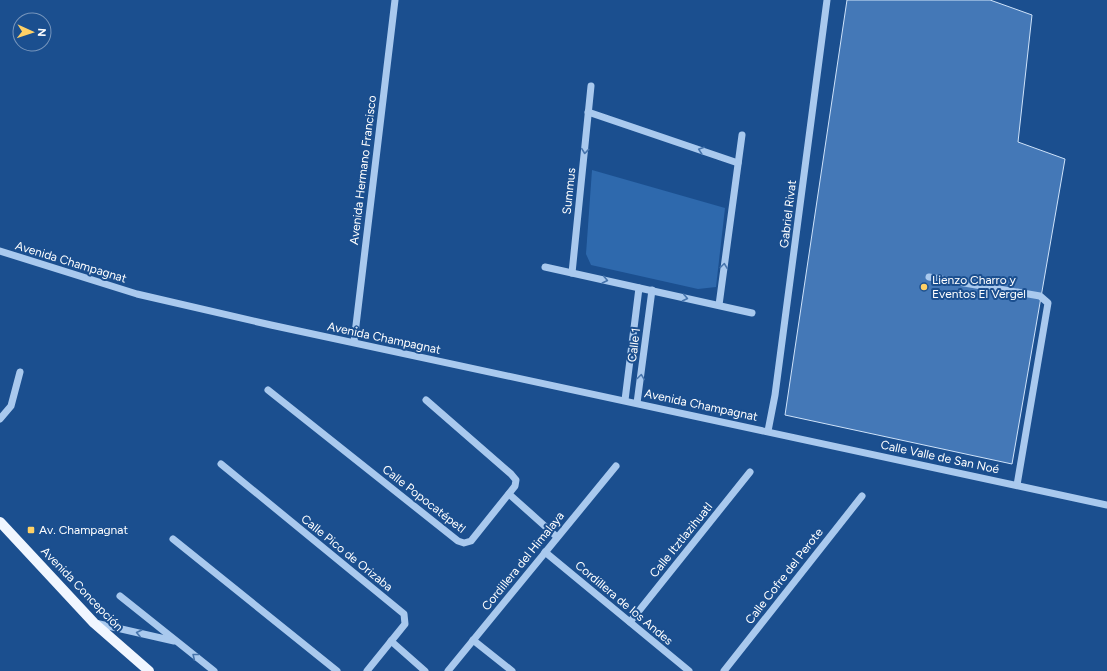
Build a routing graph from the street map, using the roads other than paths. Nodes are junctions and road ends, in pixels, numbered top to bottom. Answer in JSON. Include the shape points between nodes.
{"nodes":[{"id":1,"x":395,"y":0,"type":"edge"},
{"id":2,"x":827,"y":0,"type":"edge"},
{"id":3,"x":591,"y":86,"type":"dead end"},
{"id":4,"x":588,"y":112,"type":"junction"},
{"id":5,"x":742,"y":135,"type":"dead end"},
{"id":6,"x":738,"y":163,"type":"junction"},
{"id":7,"x":0,"y":251,"type":"edge"},
{"id":8,"x":545,"y":267,"type":"dead end"},
{"id":9,"x":572,"y":273,"type":"junction"},
{"id":10,"x":929,"y":277,"type":"dead end"},
{"id":11,"x":639,"y":288,"type":"junction"},
{"id":12,"x":652,"y":290,"type":"junction"},
{"id":13,"x":719,"y":305,"type":"junction"},
{"id":14,"x":752,"y":313,"type":"dead end"},
{"id":15,"x":354,"y":342,"type":"junction"},
{"id":16,"x":20,"y":372,"type":"dead end"},
{"id":17,"x":268,"y":390,"type":"dead end"},
{"id":18,"x":426,"y":400,"type":"dead end"},
{"id":19,"x":624,"y":400,"type":"junction"},
{"id":20,"x":637,"y":403,"type":"junction"},
{"id":21,"x":0,"y":419,"type":"edge"},
{"id":22,"x":768,"y":431,"type":"junction"},
{"id":23,"x":221,"y":464,"type":"dead end"},
{"id":24,"x":616,"y":466,"type":"dead end"},
{"id":25,"x":750,"y":472,"type":"dead end"},
{"id":26,"x":1017,"y":485,"type":"junction"},
{"id":27,"x":509,"y":494,"type":"junction"},
{"id":28,"x":862,"y":496,"type":"dead end"},
{"id":29,"x":1107,"y":505,"type":"edge"},
{"id":30,"x":0,"y":522,"type":"edge"},
{"id":31,"x":557,"y":538,"type":"junction"},
{"id":32,"x":173,"y":539,"type":"dead end"},
{"id":33,"x":545,"y":552,"type":"junction"},
{"id":34,"x":120,"y":596,"type":"dead end"},
{"id":35,"x":94,"y":622,"type":"junction"},
{"id":36,"x":630,"y":622,"type":"junction"},
{"id":37,"x":473,"y":640,"type":"junction"},
{"id":38,"x":177,"y":641,"type":"junction"},
{"id":39,"x":391,"y":641,"type":"junction"},
{"id":40,"x":149,"y":671,"type":"edge"},
{"id":41,"x":214,"y":671,"type":"edge"},
{"id":42,"x":337,"y":671,"type":"edge"},
{"id":43,"x":367,"y":671,"type":"edge"},
{"id":44,"x":425,"y":671,"type":"edge"},
{"id":45,"x":448,"y":671,"type":"edge"},
{"id":46,"x":512,"y":671,"type":"edge"},
{"id":47,"x":689,"y":671,"type":"edge"},
{"id":48,"x":724,"y":671,"type":"edge"}],
"edges":[{"from":1,"to":15,"type":"street","name":"Avenida Hermano Francisco"},
{"from":2,"to":22,"type":"street","name":"Gabriel Rivat","via":[[775,396]]},
{"from":3,"to":4,"type":"street","name":"Summus"},
{"from":6,"to":4,"type":"street","one_way":true},
{"from":4,"to":9,"type":"street","name":"Summus","one_way":true},
{"from":5,"to":6,"type":"street"},
{"from":13,"to":6,"type":"street","one_way":true},
{"from":7,"to":15,"type":"street","name":"Avenida Champagnat","via":[[138,294]]},
{"from":8,"to":9,"type":"street"},
{"from":9,"to":11,"type":"street","one_way":true},
{"from":10,"to":26,"type":"street","via":[[1040,296],[1048,304]]},
{"from":11,"to":12,"type":"street"},
{"from":11,"to":19,"type":"street","name":"Calle 1"},
{"from":12,"to":13,"type":"street","one_way":true},
{"from":20,"to":12,"type":"street","name":"Calle 1","one_way":true},
{"from":13,"to":14,"type":"street"},
{"from":15,"to":19,"type":"street","name":"Avenida Champagnat"},
{"from":16,"to":21,"type":"street","via":[[11,406]]},
{"from":17,"to":27,"type":"street","name":"Calle Popocatépetl","via":[[458,541],[471,541]]},
{"from":18,"to":27,"type":"street","name":"Calle Popocatépetl","via":[[511,474],[516,480]]},
{"from":19,"to":20,"type":"street","name":"Avenida Champagnat"},
{"from":20,"to":22,"type":"street","name":"Avenida Champagnat"},
{"from":22,"to":26,"type":"street","name":"Calle Valle de San Noé"},
{"from":23,"to":39,"type":"street","name":"Calle Pico de Orizaba","via":[[404,614],[405,624]]},
{"from":24,"to":31,"type":"street","name":"Cordillera del Himalaya"},
{"from":25,"to":36,"type":"street","name":"Calle Itztlazihuatl"},
{"from":26,"to":29,"type":"street","name":"Calle Valle de San Noé"},
{"from":27,"to":31,"type":"street"},
{"from":28,"to":48,"type":"street","name":"Calle Cofre del Perote"},
{"from":30,"to":35,"type":"main road","name":"Avenida Concepción"},
{"from":31,"to":33,"type":"street","name":"Cordillera del Himalaya"},
{"from":32,"to":42,"type":"street"},
{"from":33,"to":36,"type":"street","name":"Cordillera de los Andes"},
{"from":33,"to":37,"type":"street","name":"Cordillera del Himalaya"},
{"from":34,"to":38,"type":"street"},
{"from":38,"to":35,"type":"street","one_way":true},
{"from":35,"to":40,"type":"main road","name":"Avenida Concepción"},
{"from":36,"to":47,"type":"street","name":"Cordillera de los Andes"},
{"from":37,"to":45,"type":"street","name":"Cordillera del Himalaya"},
{"from":37,"to":46,"type":"street"},
{"from":41,"to":38,"type":"street","one_way":true},
{"from":39,"to":43,"type":"street","name":"Calle Pico de Orizaba"},
{"from":39,"to":44,"type":"street"}]}
